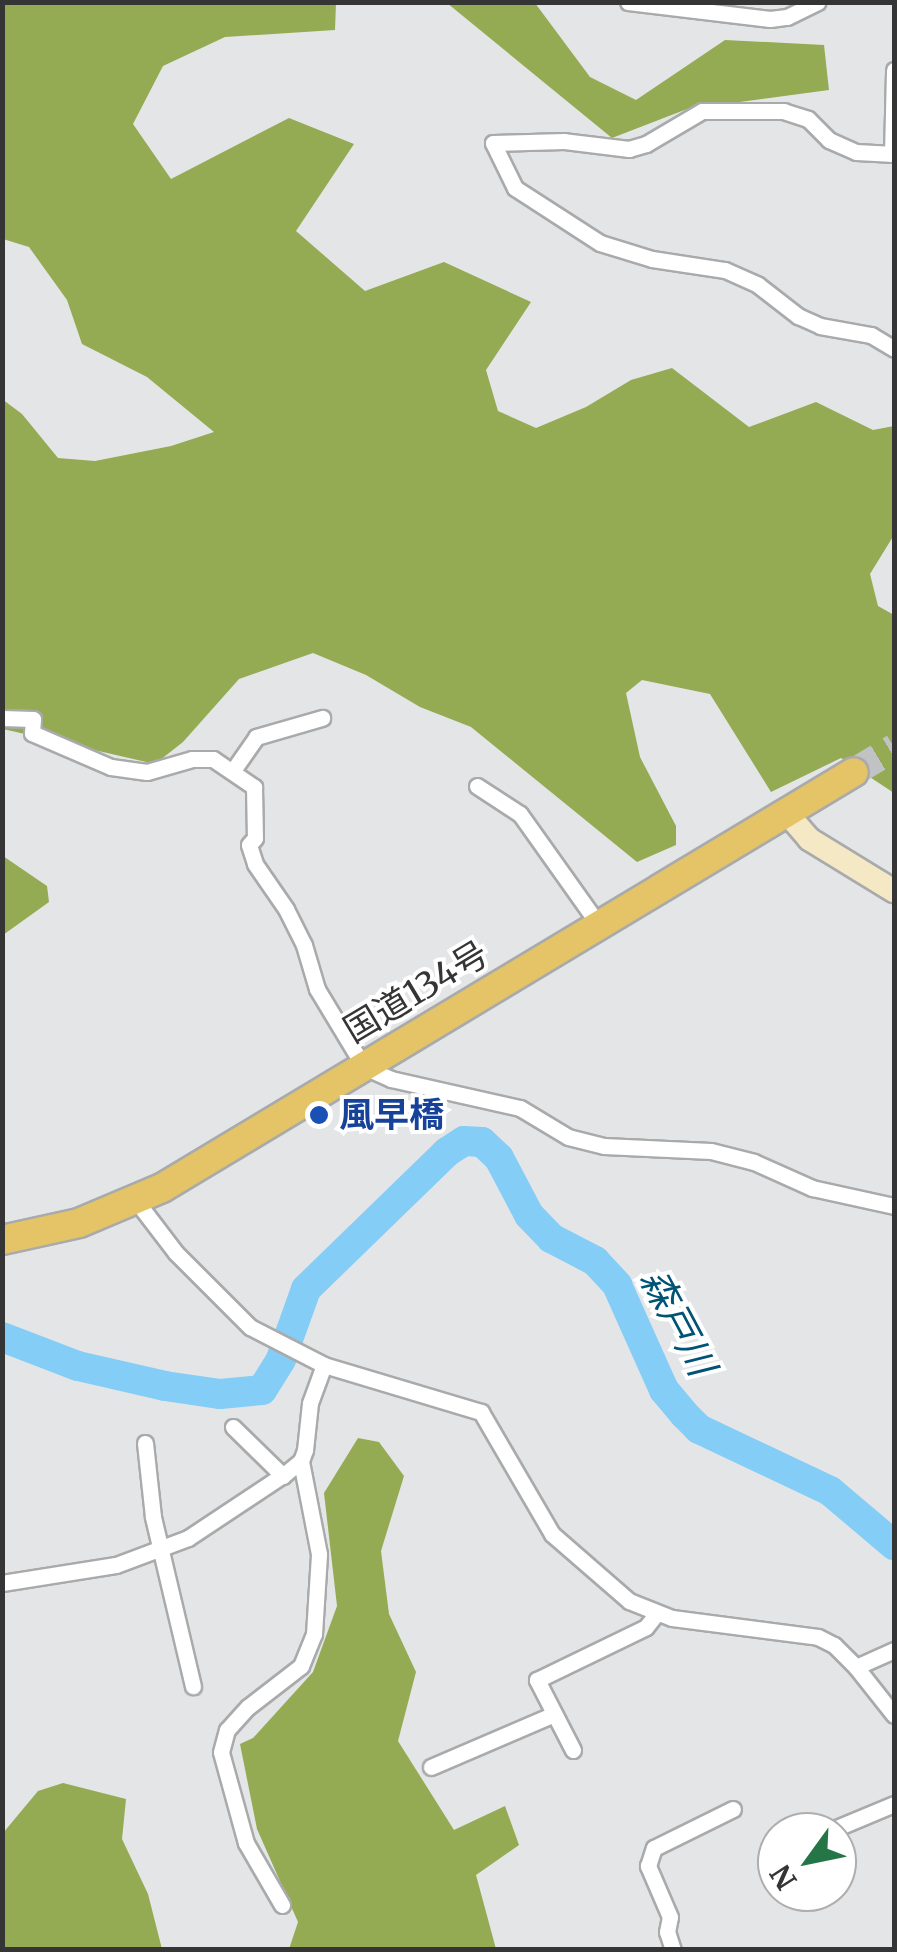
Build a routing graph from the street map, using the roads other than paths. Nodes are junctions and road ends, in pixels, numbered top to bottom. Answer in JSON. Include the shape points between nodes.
{"nodes":[{"id":1,"x":628,"y":2,"type":"edge"},
{"id":2,"x":818,"y":2,"type":"edge"},
{"id":3,"x":894,"y":70,"type":"edge"},
{"id":4,"x":893,"y":154,"type":"edge"},
{"id":5,"x":894,"y":349,"type":"edge"},
{"id":6,"x":2,"y":718,"type":"edge"},
{"id":7,"x":322,"y":718,"type":"dead end"},
{"id":8,"x":234,"y":769,"type":"junction"},
{"id":9,"x":854,"y":772,"type":"tunnel mouth"},
{"id":10,"x":477,"y":786,"type":"dead end"},
{"id":11,"x":785,"y":810,"type":"junction"},
{"id":12,"x":894,"y":891,"type":"edge"},
{"id":13,"x":599,"y":925,"type":"junction"},
{"id":14,"x":364,"y":1067,"type":"junction"},
{"id":15,"x":137,"y":1202,"type":"junction"},
{"id":16,"x":894,"y":1206,"type":"edge"},
{"id":17,"x":2,"y":1240,"type":"edge"},
{"id":18,"x":324,"y":1364,"type":"junction"},
{"id":19,"x":233,"y":1427,"type":"dead end"},
{"id":20,"x":145,"y":1443,"type":"dead end"},
{"id":21,"x":301,"y":1461,"type":"junction"},
{"id":22,"x":283,"y":1476,"type":"junction"},
{"id":23,"x":161,"y":1549,"type":"junction"},
{"id":24,"x":2,"y":1583,"type":"edge"},
{"id":25,"x":657,"y":1613,"type":"junction"},
{"id":26,"x":894,"y":1650,"type":"edge"},
{"id":27,"x":856,"y":1667,"type":"junction"},
{"id":28,"x":193,"y":1686,"type":"dead end"},
{"id":29,"x":554,"y":1714,"type":"junction"},
{"id":30,"x":894,"y":1714,"type":"edge"},
{"id":31,"x":574,"y":1750,"type":"dead end"},
{"id":32,"x":431,"y":1767,"type":"dead end"},
{"id":33,"x":894,"y":1804,"type":"edge"},
{"id":34,"x":734,"y":1809,"type":"dead end"},
{"id":35,"x":857,"y":1820,"type":"edge"},
{"id":36,"x":282,"y":1906,"type":"dead end"},
{"id":37,"x":672,"y":1950,"type":"edge"}],
"edges":[{"from":1,"to":2,"type":"street","via":[[770,18]]},
{"from":3,"to":4,"type":"street"},
{"from":4,"to":5,"type":"street","via":[[856,152],[784,111],[702,111],[629,149],[493,142],[515,188],[600,243],[652,260],[725,270],[809,321],[871,335]]},
{"from":6,"to":8,"type":"street","via":[[34,719],[32,733],[127,772],[213,759]]},
{"from":7,"to":8,"type":"street","via":[[256,737]]},
{"from":8,"to":14,"type":"street","via":[[254,787],[255,864],[286,910],[317,989]]},
{"from":9,"to":11,"type":"highway","name":"国道134号"},
{"from":10,"to":13,"type":"street","via":[[520,814]]},
{"from":11,"to":12,"type":"main road","via":[[809,839]]},
{"from":11,"to":13,"type":"highway","name":"国道134号"},
{"from":13,"to":14,"type":"highway","name":"国道134号"},
{"from":14,"to":15,"type":"highway","name":"国道134号"},
{"from":14,"to":16,"type":"street","via":[[520,1108],[568,1138],[711,1150],[812,1188]]},
{"from":15,"to":17,"type":"highway","name":"国道134号"},
{"from":15,"to":18,"type":"street","via":[[250,1327]]},
{"from":18,"to":21,"type":"street"},
{"from":18,"to":25,"type":"street","via":[[481,1412],[552,1534],[628,1602]]},
{"from":19,"to":22,"type":"street"},
{"from":20,"to":23,"type":"street"},
{"from":21,"to":22,"type":"street"},
{"from":21,"to":36,"type":"street","via":[[319,1554],[314,1634],[302,1666],[248,1707],[228,1730],[221,1752],[246,1843]]},
{"from":22,"to":23,"type":"street","via":[[213,1524]]},
{"from":23,"to":24,"type":"street","via":[[116,1565]]},
{"from":23,"to":28,"type":"street"},
{"from":25,"to":27,"type":"street","via":[[818,1637]]},
{"from":25,"to":29,"type":"street","via":[[646,1627],[537,1680]]},
{"from":26,"to":27,"type":"street"},
{"from":27,"to":30,"type":"street"},
{"from":29,"to":31,"type":"street"},
{"from":29,"to":32,"type":"street"},
{"from":33,"to":35,"type":"street"},
{"from":34,"to":37,"type":"street","via":[[654,1848],[648,1866],[670,1917]]}]}
